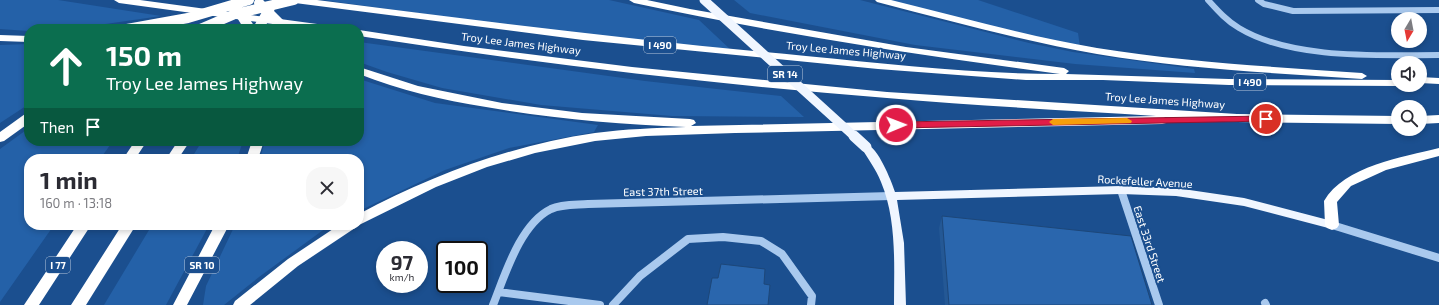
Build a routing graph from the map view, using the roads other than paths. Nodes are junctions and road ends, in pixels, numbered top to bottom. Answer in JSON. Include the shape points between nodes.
{"nodes":[{"id":1,"x":119,"y":0,"type":"edge"},
{"id":2,"x":230,"y":0,"type":"edge"},
{"id":3,"x":237,"y":0,"type":"edge"},
{"id":4,"x":249,"y":0,"type":"edge"},
{"id":5,"x":257,"y":0,"type":"edge"},
{"id":6,"x":274,"y":0,"type":"edge"},
{"id":7,"x":294,"y":0,"type":"edge"},
{"id":8,"x":634,"y":0,"type":"edge"},
{"id":9,"x":672,"y":0,"type":"edge"},
{"id":10,"x":704,"y":0,"type":"edge"},
{"id":11,"x":880,"y":0,"type":"edge"},
{"id":12,"x":1208,"y":0,"type":"edge"},
{"id":13,"x":1258,"y":0,"type":"edge"},
{"id":14,"x":1439,"y":10,"type":"edge"},
{"id":15,"x":155,"y":24,"type":"edge"},
{"id":16,"x":212,"y":24,"type":"edge"},
{"id":17,"x":220,"y":24,"type":"edge"},
{"id":18,"x":248,"y":24,"type":"edge"},
{"id":19,"x":261,"y":24,"type":"edge"},
{"id":20,"x":279,"y":24,"type":"edge"},
{"id":21,"x":295,"y":24,"type":"edge"},
{"id":22,"x":364,"y":34,"type":"edge"},
{"id":23,"x":814,"y":34,"type":"junction"},
{"id":24,"x":0,"y":38,"type":"edge"},
{"id":25,"x":24,"y":39,"type":"edge"},
{"id":26,"x":1439,"y":55,"type":"edge"},
{"id":27,"x":364,"y":72,"type":"edge"},
{"id":28,"x":1103,"y":77,"type":"junction"},
{"id":29,"x":1391,"y":78,"type":"edge"},
{"id":30,"x":1427,"y":81,"type":"edge"},
{"id":31,"x":1439,"y":82,"type":"edge"},
{"id":32,"x":1391,"y":83,"type":"edge"},
{"id":33,"x":1427,"y":83,"type":"edge"},
{"id":34,"x":1237,"y":118,"type":"junction"},
{"id":35,"x":1391,"y":120,"type":"edge"},
{"id":36,"x":1427,"y":120,"type":"edge"},
{"id":37,"x":1439,"y":120,"type":"edge"},
{"id":38,"x":24,"y":121,"type":"edge"},
{"id":39,"x":803,"y":127,"type":"junction"},
{"id":40,"x":0,"y":138,"type":"edge"},
{"id":41,"x":1439,"y":152,"type":"edge"},
{"id":42,"x":1121,"y":190,"type":"junction"},
{"id":43,"x":890,"y":196,"type":"junction"},
{"id":44,"x":364,"y":217,"type":"edge"},
{"id":45,"x":1332,"y":225,"type":"junction"},
{"id":46,"x":81,"y":230,"type":"edge"},
{"id":47,"x":126,"y":230,"type":"edge"},
{"id":48,"x":219,"y":230,"type":"edge"},
{"id":49,"x":342,"y":230,"type":"edge"},
{"id":50,"x":1439,"y":258,"type":"edge"},
{"id":51,"x":499,"y":292,"type":"junction"},
{"id":52,"x":31,"y":305,"type":"edge"},
{"id":53,"x":78,"y":305,"type":"edge"},
{"id":54,"x":180,"y":305,"type":"edge"},
{"id":55,"x":240,"y":305,"type":"edge"},
{"id":56,"x":493,"y":305,"type":"edge"},
{"id":57,"x":600,"y":305,"type":"edge"},
{"id":58,"x":613,"y":305,"type":"edge"},
{"id":59,"x":811,"y":305,"type":"edge"},
{"id":60,"x":900,"y":305,"type":"edge"},
{"id":61,"x":1159,"y":305,"type":"edge"}],
"edges":[{"from":1,"to":21,"type":"highway"},
{"from":2,"to":18,"type":"highway","bridge":true},
{"from":3,"to":17,"type":"highway","bridge":true},
{"from":4,"to":15,"type":"highway","bridge":true,"via":[[188,18]]},
{"from":5,"to":20,"type":"highway","bridge":true},
{"from":6,"to":19,"type":"highway","bridge":true},
{"from":7,"to":16,"type":"highway","bridge":true,"via":[[235,14]]},
{"from":7,"to":28,"type":"highway","name":"Troy Lee James Highway","number":"I 490","via":[[695,49],[878,66],[1026,76]]},
{"from":8,"to":23,"type":"highway"},
{"from":9,"to":23,"type":"highway"},
{"from":10,"to":43,"type":"main road","number":"SR 14","bridge":true,"via":[[866,147],[883,172]]},
{"from":11,"to":29,"type":"highway","via":[[1049,42],[1142,56],[1254,68]]},
{"from":12,"to":26,"type":"street","via":[[1215,9],[1241,29],[1277,45],[1326,52]]},
{"from":13,"to":14,"type":"street","via":[[1264,4],[1293,11]]},
{"from":22,"to":34,"type":"highway","name":"Troy Lee James Highway","via":[[632,70],[887,95]]},
{"from":23,"to":28,"type":"highway","via":[[906,50]]},
{"from":24,"to":25,"type":"highway"},
{"from":27,"to":39,"type":"highway","via":[[411,88],[449,97],[538,112],[674,123]]},
{"from":28,"to":32,"type":"highway","name":"Troy Lee James Highway","number":"I 490","via":[[1229,82]]},
{"from":30,"to":31,"type":"highway"},
{"from":31,"to":33,"type":"highway"},
{"from":34,"to":35,"type":"highway","name":"Troy Lee James Highway"},
{"from":34,"to":39,"type":"highway"},
{"from":36,"to":37,"type":"highway"},
{"from":38,"to":40,"type":"highway"},
{"from":39,"to":44,"type":"highway","via":[[655,132],[563,142],[502,158],[445,178]]},
{"from":41,"to":45,"type":"highway","via":[[1382,167],[1347,183],[1330,201]]},
{"from":42,"to":43,"type":"main road","name":"Rockefeller Avenue"},
{"from":42,"to":45,"type":"main road","name":"Rockefeller Avenue","via":[[1176,192],[1244,202]]},
{"from":42,"to":61,"type":"street","name":"East 33rd Street"},
{"from":43,"to":51,"type":"street","name":"East 37th Street","via":[[588,204],[551,208],[539,216],[525,232]]},
{"from":43,"to":60,"type":"main road","number":"SR 14","via":[[898,227]]},
{"from":45,"to":50,"type":"street","name":"Rockefeller Avenue"},
{"from":46,"to":52,"type":"highway","number":"I 77"},
{"from":47,"to":53,"type":"highway"},
{"from":48,"to":54,"type":"highway","number":"SR 10"},
{"from":49,"to":55,"type":"highway","via":[[276,274]]},
{"from":51,"to":56,"type":"street","name":"East 37th Street"},
{"from":51,"to":57,"type":"street"},
{"from":58,"to":59,"type":"street","via":[[640,276],[688,239],[723,237],[761,241],[782,254],[812,296]]}]}
